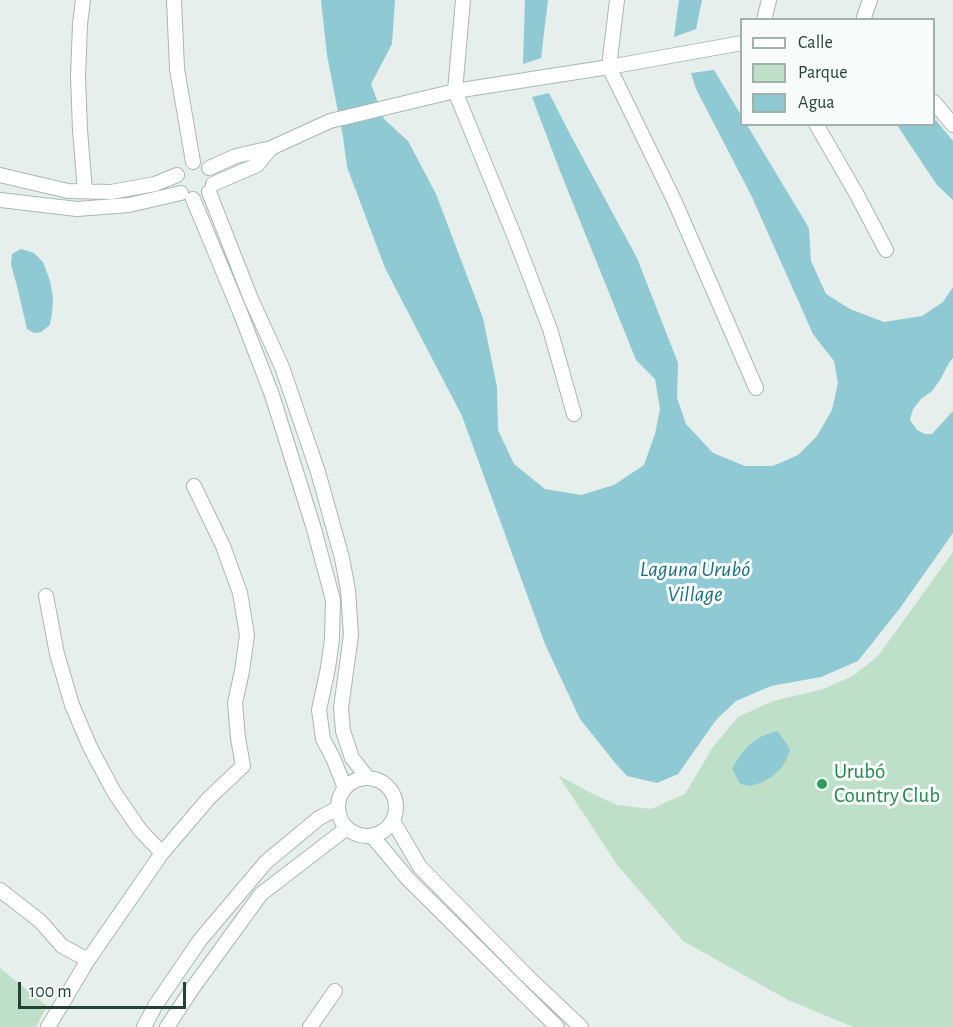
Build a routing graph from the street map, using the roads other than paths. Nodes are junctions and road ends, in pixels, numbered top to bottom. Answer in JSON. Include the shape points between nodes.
{"nodes":[{"id":1,"x":83,"y":0,"type":"edge"},
{"id":2,"x":174,"y":0,"type":"edge"},
{"id":3,"x":463,"y":0,"type":"edge"},
{"id":4,"x":616,"y":0,"type":"edge"},
{"id":5,"x":769,"y":0,"type":"edge"},
{"id":6,"x":870,"y":0,"type":"edge"},
{"id":7,"x":764,"y":18,"type":"edge"},
{"id":8,"x":861,"y":18,"type":"edge"},
{"id":9,"x":740,"y":43,"type":"edge"},
{"id":10,"x":609,"y":67,"type":"junction"},
{"id":11,"x":455,"y":91,"type":"junction"},
{"id":12,"x":935,"y":104,"type":"edge"},
{"id":13,"x":953,"y":125,"type":"edge"},
{"id":14,"x":817,"y":126,"type":"edge"},
{"id":15,"x":271,"y":148,"type":"junction"},
{"id":16,"x":193,"y":162,"type":"junction"},
{"id":17,"x":209,"y":168,"type":"junction"},
{"id":18,"x":0,"y":175,"type":"edge"},
{"id":19,"x":177,"y":175,"type":"junction"},
{"id":20,"x":211,"y":188,"type":"junction"},
{"id":21,"x":85,"y":191,"type":"junction"},
{"id":22,"x":187,"y":196,"type":"junction"},
{"id":23,"x":0,"y":200,"type":"edge"},
{"id":24,"x":886,"y":250,"type":"dead end"},
{"id":25,"x":756,"y":388,"type":"dead end"},
{"id":26,"x":574,"y":414,"type":"dead end"},
{"id":27,"x":318,"y":472,"type":"junction"},
{"id":28,"x":299,"y":479,"type":"junction"},
{"id":29,"x":194,"y":486,"type":"dead end"},
{"id":30,"x":46,"y":596,"type":"dead end"},
{"id":31,"x":328,"y":668,"type":"junction"},
{"id":32,"x":346,"y":671,"type":"junction"},
{"id":33,"x":368,"y":778,"type":"junction"},
{"id":34,"x":345,"y":789,"type":"junction"},
{"id":35,"x":338,"y":808,"type":"junction"},
{"id":36,"x":393,"y":822,"type":"junction"},
{"id":37,"x":347,"y":828,"type":"junction"},
{"id":38,"x":372,"y":836,"type":"junction"},
{"id":39,"x":162,"y":853,"type":"junction"},
{"id":40,"x":0,"y":890,"type":"edge"},
{"id":41,"x":200,"y":940,"type":"junction"},
{"id":42,"x":216,"y":956,"type":"junction"},
{"id":43,"x":88,"y":960,"type":"junction"},
{"id":44,"x":335,"y":991,"type":"dead end"},
{"id":45,"x":48,"y":1027,"type":"edge"},
{"id":46,"x":144,"y":1027,"type":"edge"},
{"id":47,"x":167,"y":1027,"type":"edge"},
{"id":48,"x":310,"y":1027,"type":"edge"},
{"id":49,"x":557,"y":1027,"type":"edge"},
{"id":50,"x":581,"y":1027,"type":"edge"}],
"edges":[{"from":1,"to":21,"type":"street","via":[[78,78]]},
{"from":2,"to":16,"type":"street","via":[[177,69]]},
{"from":3,"to":11,"type":"street"},
{"from":4,"to":10,"type":"street"},
{"from":5,"to":7,"type":"street"},
{"from":6,"to":8,"type":"street"},
{"from":9,"to":10,"type":"street"},
{"from":10,"to":11,"type":"street"},
{"from":10,"to":25,"type":"street","via":[[674,200]]},
{"from":11,"to":15,"type":"street","via":[[336,119]]},
{"from":11,"to":26,"type":"street","via":[[550,329]]},
{"from":12,"to":13,"type":"street"},
{"from":14,"to":24,"type":"street"},
{"from":15,"to":17,"type":"street","via":[[236,156]]},
{"from":15,"to":20,"type":"street","via":[[257,165]]},
{"from":16,"to":17,"type":"street"},
{"from":16,"to":19,"type":"street","via":[[183,166]]},
{"from":17,"to":20,"type":"street","via":[[213,174]]},
{"from":18,"to":21,"type":"street","via":[[68,191]]},
{"from":19,"to":21,"type":"street","via":[[155,184],[111,192]]},
{"from":19,"to":22,"type":"street","via":[[177,186]]},
{"from":20,"to":22,"type":"street","via":[[201,198]]},
{"from":20,"to":27,"type":"street","via":[[251,299],[282,367]]},
{"from":22,"to":23,"type":"street","via":[[129,206],[77,209]]},
{"from":22,"to":28,"type":"street","via":[[240,312]]},
{"from":27,"to":28,"type":"street"},
{"from":27,"to":32,"type":"street","via":[[348,590],[351,635]]},
{"from":28,"to":31,"type":"street","via":[[333,600]]},
{"from":29,"to":39,"type":"street","via":[[240,593],[247,635],[235,703],[243,766],[209,798]]},
{"from":30,"to":39,"type":"street","via":[[60,664],[90,747],[114,792],[140,830]]},
{"from":31,"to":32,"type":"street"},
{"from":31,"to":34,"type":"street","via":[[319,710],[323,739]]},
{"from":32,"to":33,"type":"street","via":[[341,708],[343,731],[352,758]]},
{"from":33,"to":34,"type":"street"},
{"from":33,"to":36,"type":"street","via":[[384,783],[391,791],[396,801]]},
{"from":34,"to":35,"type":"street"},
{"from":35,"to":37,"type":"street"},
{"from":35,"to":41,"type":"street","via":[[319,818],[266,862]]},
{"from":36,"to":38,"type":"street"},
{"from":36,"to":50,"type":"street","via":[[420,867]]},
{"from":37,"to":38,"type":"street"},
{"from":37,"to":42,"type":"street","via":[[261,894]]},
{"from":38,"to":49,"type":"street","via":[[408,879]]},
{"from":39,"to":43,"type":"street"},
{"from":40,"to":43,"type":"street","via":[[40,921],[62,946]]},
{"from":41,"to":42,"type":"street"},
{"from":41,"to":46,"type":"street"},
{"from":42,"to":47,"type":"street"},
{"from":43,"to":45,"type":"street"},
{"from":44,"to":48,"type":"street"}]}
